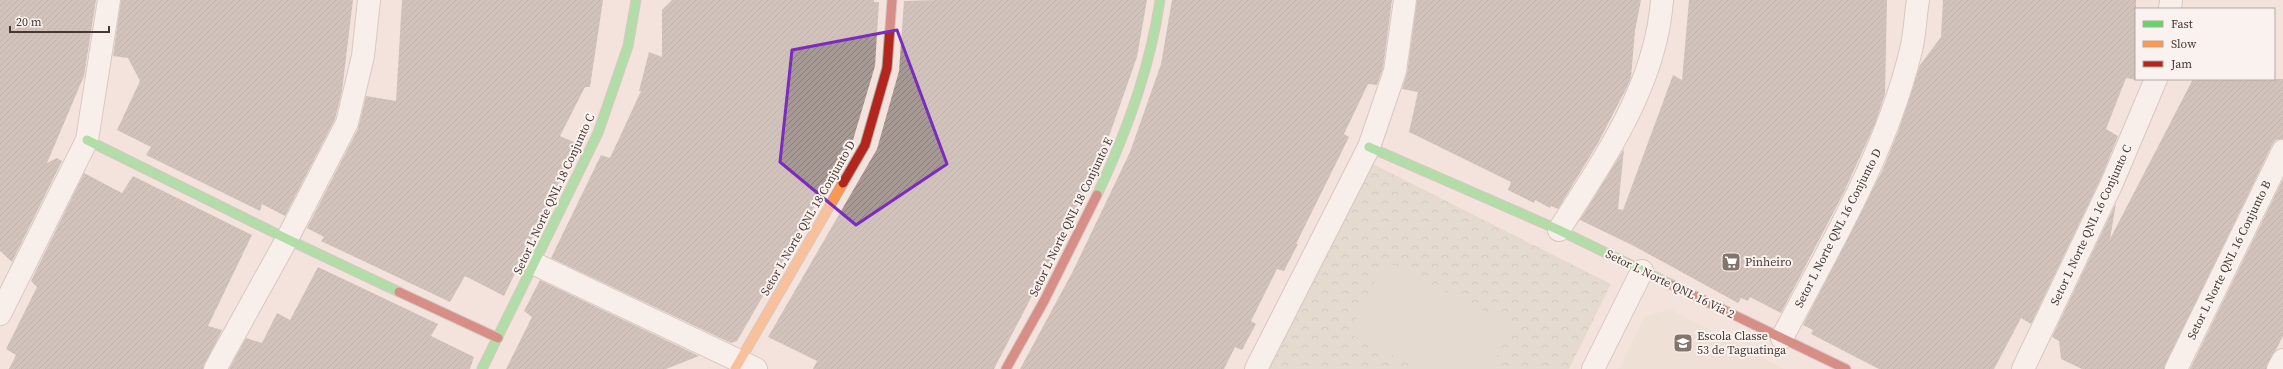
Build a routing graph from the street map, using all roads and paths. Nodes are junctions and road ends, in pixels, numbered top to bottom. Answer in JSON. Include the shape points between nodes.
{"nodes":[{"id":1,"x":109,"y":0,"type":"edge"},
{"id":2,"x":369,"y":0,"type":"edge"},
{"id":3,"x":636,"y":0,"type":"edge"},
{"id":4,"x":892,"y":0,"type":"edge"},
{"id":5,"x":1160,"y":0,"type":"edge"},
{"id":6,"x":1404,"y":0,"type":"edge"},
{"id":7,"x":1662,"y":0,"type":"edge"},
{"id":8,"x":1918,"y":0,"type":"edge"},
{"id":9,"x":2156,"y":80,"type":"edge"},
{"id":10,"x":87,"y":140,"type":"junction"},
{"id":11,"x":1369,"y":147,"type":"junction"},
{"id":12,"x":2283,"y":151,"type":"edge"},
{"id":13,"x":1559,"y":230,"type":"junction"},
{"id":14,"x":288,"y":239,"type":"junction"},
{"id":15,"x":535,"y":264,"type":"junction"},
{"id":16,"x":1642,"y":271,"type":"junction"},
{"id":17,"x":0,"y":314,"type":"edge"},
{"id":18,"x":498,"y":338,"type":"junction"},
{"id":19,"x":1782,"y":338,"type":"junction"},
{"id":20,"x":2283,"y":360,"type":"edge"},
{"id":21,"x":743,"y":366,"type":"edge"},
{"id":22,"x":2028,"y":367,"type":"edge"},
{"id":23,"x":215,"y":369,"type":"edge"},
{"id":24,"x":482,"y":369,"type":"edge"},
{"id":25,"x":1006,"y":369,"type":"edge"},
{"id":26,"x":1256,"y":369,"type":"edge"},
{"id":27,"x":1594,"y":369,"type":"edge"},
{"id":28,"x":1846,"y":369,"type":"edge"},
{"id":29,"x":2176,"y":369,"type":"edge"},
{"id":30,"x":2278,"y":369,"type":"edge"}],
"edges":[{"from":1,"to":10,"type":"street"},
{"from":2,"to":14,"type":"street","via":[[363,56],[347,123]]},
{"from":3,"to":15,"type":"street","name":"Setor L Norte QNL 18 Conjunto C","via":[[628,46],[598,133]]},
{"from":4,"to":21,"type":"street","name":"Setor L Norte QNL 18 Conjunto D","via":[[887,68],[865,145]]},
{"from":5,"to":25,"type":"street","name":"Setor L Norte QNL 18 Conjunto E","via":[[1143,83],[1114,161],[1038,315]]},
{"from":6,"to":11,"type":"street","via":[[1395,71]]},
{"from":7,"to":13,"type":"street","via":[[1644,79],[1614,143]]},
{"from":8,"to":19,"type":"street","name":"Setor L Norte QNL 16 Conjunto D","via":[[1910,53],[1886,132],[1853,204]]},
{"from":9,"to":22,"type":"street","name":"Setor L Norte QNL 16 Conjunto C","via":[[2112,183]]},
{"from":10,"to":14,"type":"street"},
{"from":10,"to":17,"type":"street"},
{"from":11,"to":13,"type":"street","name":"Setor L Norte QNL 16 Via 2"},
{"from":11,"to":26,"type":"street"},
{"from":12,"to":29,"type":"street","name":"Setor L Norte QNL 16 Conjunto B"},
{"from":13,"to":16,"type":"street","name":"Setor L Norte QNL 16 Via 2"},
{"from":14,"to":18,"type":"street"},
{"from":14,"to":23,"type":"street"},
{"from":15,"to":18,"type":"street","name":"Setor L Norte QNL 18 Conjunto C"},
{"from":15,"to":21,"type":"street"},
{"from":16,"to":19,"type":"street","name":"Setor L Norte QNL 16 Via 2"},
{"from":16,"to":27,"type":"street"},
{"from":18,"to":24,"type":"street","name":"Setor L Norte QNL 18 Conjunto C"},
{"from":19,"to":28,"type":"street","name":"Setor L Norte QNL 16 Via 2"},
{"from":20,"to":30,"type":"street"}]}
